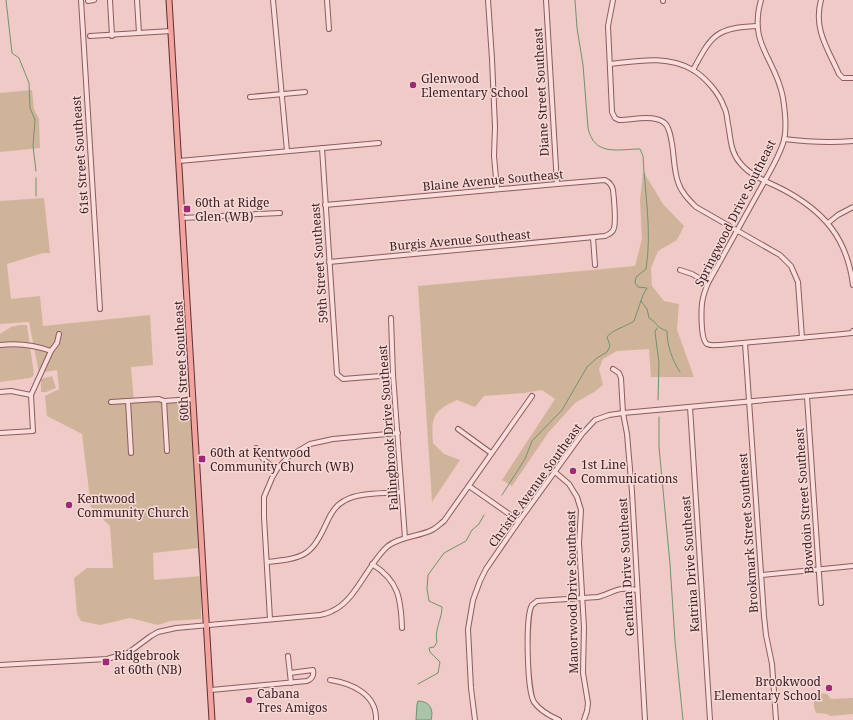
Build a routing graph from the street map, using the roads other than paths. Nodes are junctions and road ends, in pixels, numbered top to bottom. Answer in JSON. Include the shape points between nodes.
{"nodes":[{"id":1,"x":81,"y":0,"type":"edge"},
{"id":2,"x":94,"y":0,"type":"edge"},
{"id":3,"x":110,"y":0,"type":"edge"},
{"id":4,"x":137,"y":0,"type":"edge"},
{"id":5,"x":169,"y":0,"type":"edge"},
{"id":6,"x":273,"y":0,"type":"edge"},
{"id":7,"x":327,"y":0,"type":"edge"},
{"id":8,"x":488,"y":0,"type":"edge"},
{"id":9,"x":546,"y":0,"type":"edge"},
{"id":10,"x":613,"y":0,"type":"edge"},
{"id":11,"x":760,"y":0,"type":"edge"},
{"id":12,"x":821,"y":0,"type":"edge"},
{"id":13,"x":88,"y":1,"type":"edge"},
{"id":14,"x":757,"y":26,"type":"junction"},
{"id":15,"x":329,"y":29,"type":"dead end"},
{"id":16,"x":171,"y":31,"type":"junction"},
{"id":17,"x":139,"y":33,"type":"junction"},
{"id":18,"x":90,"y":36,"type":"dead end"},
{"id":19,"x":112,"y":36,"type":"junction"},
{"id":20,"x":610,"y":64,"type":"junction"},
{"id":21,"x":693,"y":70,"type":"junction"},
{"id":22,"x":853,"y":78,"type":"edge"},
{"id":23,"x":305,"y":92,"type":"dead end"},
{"id":24,"x":282,"y":94,"type":"junction"},
{"id":25,"x":250,"y":97,"type":"dead end"},
{"id":26,"x":784,"y":139,"type":"junction"},
{"id":27,"x":853,"y":141,"type":"edge"},
{"id":28,"x":379,"y":143,"type":"dead end"},
{"id":29,"x":322,"y":148,"type":"junction"},
{"id":30,"x":287,"y":151,"type":"junction"},
{"id":31,"x":179,"y":161,"type":"junction"},
{"id":32,"x":765,"y":180,"type":"junction"},
{"id":33,"x":557,"y":184,"type":"junction"},
{"id":34,"x":497,"y":189,"type":"junction"},
{"id":35,"x":325,"y":205,"type":"junction"},
{"id":36,"x":853,"y":207,"type":"edge"},
{"id":37,"x":280,"y":213,"type":"dead end"},
{"id":38,"x":182,"y":218,"type":"junction"},
{"id":39,"x":828,"y":223,"type":"junction"},
{"id":40,"x":737,"y":232,"type":"junction"},
{"id":41,"x":592,"y":238,"type":"junction"},
{"id":42,"x":329,"y":262,"type":"junction"},
{"id":43,"x":595,"y":265,"type":"dead end"},
{"id":44,"x":680,"y":270,"type":"dead end"},
{"id":45,"x":708,"y":283,"type":"junction"},
{"id":46,"x":853,"y":284,"type":"edge"},
{"id":47,"x":100,"y":309,"type":"dead end"},
{"id":48,"x":391,"y":318,"type":"dead end"},
{"id":49,"x":853,"y":331,"type":"edge"},
{"id":50,"x":59,"y":334,"type":"dead end"},
{"id":51,"x":802,"y":338,"type":"junction"},
{"id":52,"x":745,"y":343,"type":"junction"},
{"id":53,"x":0,"y":344,"type":"edge"},
{"id":54,"x":51,"y":351,"type":"junction"},
{"id":55,"x":613,"y":369,"type":"dead end"},
{"id":56,"x":393,"y":375,"type":"junction"},
{"id":57,"x":0,"y":392,"type":"edge"},
{"id":58,"x":853,"y":392,"type":"edge"},
{"id":59,"x":31,"y":395,"type":"junction"},
{"id":60,"x":532,"y":396,"type":"dead end"},
{"id":61,"x":807,"y":397,"type":"junction"},
{"id":62,"x":193,"y":399,"type":"junction"},
{"id":63,"x":128,"y":401,"type":"junction"},
{"id":64,"x":164,"y":401,"type":"junction"},
{"id":65,"x":750,"y":401,"type":"junction"},
{"id":66,"x":111,"y":402,"type":"dead end"},
{"id":67,"x":690,"y":407,"type":"junction"},
{"id":68,"x":623,"y":413,"type":"junction"},
{"id":69,"x":458,"y":429,"type":"dead end"},
{"id":70,"x":0,"y":433,"type":"edge"},
{"id":71,"x":398,"y":433,"type":"junction"},
{"id":72,"x":256,"y":448,"type":"dead end"},
{"id":73,"x":167,"y":451,"type":"dead end"},
{"id":74,"x":131,"y":453,"type":"dead end"},
{"id":75,"x":491,"y":453,"type":"junction"},
{"id":76,"x":277,"y":469,"type":"junction"},
{"id":77,"x":555,"y":472,"type":"junction"},
{"id":78,"x":469,"y":486,"type":"junction"},
{"id":79,"x":402,"y":492,"type":"junction"},
{"id":80,"x":519,"y":521,"type":"junction"},
{"id":81,"x":405,"y":538,"type":"junction"},
{"id":82,"x":267,"y":562,"type":"junction"},
{"id":83,"x":372,"y":564,"type":"junction"},
{"id":84,"x":853,"y":566,"type":"edge"},
{"id":85,"x":818,"y":569,"type":"junction"},
{"id":86,"x":761,"y":575,"type":"junction"},
{"id":87,"x":637,"y":590,"type":"junction"},
{"id":88,"x":582,"y":598,"type":"junction"},
{"id":89,"x":821,"y":603,"type":"dead end"},
{"id":90,"x":270,"y":619,"type":"junction"},
{"id":91,"x":207,"y":625,"type":"junction"},
{"id":92,"x":402,"y":628,"type":"dead end"},
{"id":93,"x":288,"y":656,"type":"dead end"},
{"id":94,"x":0,"y":665,"type":"edge"},
{"id":95,"x":290,"y":673,"type":"junction"},
{"id":96,"x":330,"y":680,"type":"dead end"},
{"id":97,"x":290,"y":683,"type":"junction"},
{"id":98,"x":211,"y":690,"type":"junction"},
{"id":99,"x":212,"y":720,"type":"edge"},
{"id":100,"x":376,"y":720,"type":"edge"},
{"id":101,"x":475,"y":720,"type":"edge"},
{"id":102,"x":558,"y":720,"type":"edge"},
{"id":103,"x":584,"y":720,"type":"edge"},
{"id":104,"x":645,"y":720,"type":"edge"},
{"id":105,"x":710,"y":720,"type":"edge"},
{"id":106,"x":776,"y":720,"type":"edge"}],
"edges":[{"from":1,"to":47,"type":"street","name":"61st Street Southeast"},
{"from":2,"to":13,"type":"street"},
{"from":3,"to":19,"type":"street"},
{"from":4,"to":17,"type":"street"},
{"from":5,"to":16,"type":"main road","name":"60th Street Southeast"},
{"from":6,"to":24,"type":"street"},
{"from":7,"to":15,"type":"street"},
{"from":8,"to":34,"type":"street"},
{"from":9,"to":33,"type":"street","name":"Diane Street Southeast"},
{"from":10,"to":20,"type":"street","via":[[608,26]]},
{"from":11,"to":14,"type":"street","name":"Springwood Drive Southeast"},
{"from":12,"to":22,"type":"street","via":[[818,16],[822,38],[842,78]]},
{"from":14,"to":21,"type":"street","via":[[730,29],[716,35],[705,48]]},
{"from":14,"to":26,"type":"street","name":"Springwood Drive Southeast","via":[[758,38],[781,87]]},
{"from":16,"to":17,"type":"street"},
{"from":16,"to":31,"type":"main road","name":"60th Street Southeast"},
{"from":17,"to":19,"type":"street"},
{"from":18,"to":19,"type":"street"},
{"from":20,"to":21,"type":"street","via":[[662,60]]},
{"from":20,"to":40,"type":"street","via":[[614,118],[650,118],[664,122],[670,135],[678,184],[686,197],[696,207]]},
{"from":21,"to":32,"type":"street","via":[[714,89],[724,107],[730,144],[735,156],[746,169]]},
{"from":23,"to":24,"type":"street"},
{"from":24,"to":25,"type":"street"},
{"from":24,"to":30,"type":"street"},
{"from":26,"to":27,"type":"street","via":[[827,143]]},
{"from":26,"to":32,"type":"street","name":"Springwood Drive Southeast"},
{"from":28,"to":29,"type":"street"},
{"from":29,"to":30,"type":"street"},
{"from":29,"to":35,"type":"street","name":"59th Street Southeast"},
{"from":30,"to":31,"type":"street"},
{"from":31,"to":38,"type":"main road","name":"60th Street Southeast"},
{"from":32,"to":39,"type":"street","via":[[806,204]]},
{"from":32,"to":40,"type":"street","name":"Springwood Drive Southeast"},
{"from":33,"to":34,"type":"street","name":"Blaine Avenue Southeast"},
{"from":33,"to":41,"type":"street","name":"Blaine Avenue Southeast","via":[[596,180],[609,182],[612,189],[614,228],[611,234]]},
{"from":34,"to":35,"type":"street","name":"Blaine Avenue Southeast"},
{"from":35,"to":42,"type":"street","name":"59th Street Southeast"},
{"from":36,"to":39,"type":"street"},
{"from":37,"to":38,"type":"street"},
{"from":38,"to":62,"type":"main road","name":"60th Street Southeast"},
{"from":39,"to":46,"type":"street","via":[[843,246],[851,268]]},
{"from":40,"to":45,"type":"street","name":"Springwood Drive Southeast"},
{"from":40,"to":51,"type":"street","via":[[780,255],[791,266],[798,282]]},
{"from":41,"to":42,"type":"street","name":"Burgis Avenue Southeast"},
{"from":41,"to":43,"type":"street"},
{"from":42,"to":56,"type":"street","name":"59th Street Southeast","via":[[336,371],[343,379]]},
{"from":44,"to":45,"type":"street"},
{"from":45,"to":52,"type":"street","name":"Springwood Drive Southeast","via":[[702,299],[701,313],[703,339],[706,344]]},
{"from":48,"to":56,"type":"street","name":"Fallingbrook Drive Southeast"},
{"from":49,"to":51,"type":"street"},
{"from":50,"to":54,"type":"street","via":[[57,344]]},
{"from":51,"to":52,"type":"street"},
{"from":52,"to":65,"type":"street","name":"Brookmark Street Southeast"},
{"from":53,"to":54,"type":"street","via":[[38,347]]},
{"from":54,"to":59,"type":"street"},
{"from":55,"to":68,"type":"street","name":"Gentian Drive Southeast","via":[[621,378]]},
{"from":56,"to":71,"type":"street","name":"Fallingbrook Drive Southeast"},
{"from":57,"to":59,"type":"street","via":[[11,391]]},
{"from":58,"to":61,"type":"street","name":"Christie Avenue Southeast"},
{"from":59,"to":70,"type":"street","via":[[33,431]]},
{"from":60,"to":75,"type":"street"},
{"from":61,"to":65,"type":"street","name":"Christie Avenue Southeast"},
{"from":61,"to":85,"type":"street","name":"Bowdoin Street Southeast"},
{"from":62,"to":64,"type":"street"},
{"from":62,"to":91,"type":"main road","name":"60th Street Southeast"},
{"from":63,"to":64,"type":"street"},
{"from":63,"to":66,"type":"street"},
{"from":63,"to":74,"type":"street"},
{"from":64,"to":73,"type":"street"},
{"from":65,"to":67,"type":"street","name":"Christie Avenue Southeast"},
{"from":65,"to":86,"type":"street","name":"Brookmark Street Southeast"},
{"from":67,"to":68,"type":"street","name":"Christie Avenue Southeast"},
{"from":67,"to":105,"type":"street","name":"Katrina Drive Southeast"},
{"from":68,"to":77,"type":"street","name":"Christie Avenue Southeast","via":[[595,420]]},
{"from":68,"to":87,"type":"street","name":"Gentian Drive Southeast","via":[[632,492]]},
{"from":69,"to":75,"type":"street"},
{"from":71,"to":76,"type":"street","via":[[333,439],[310,444],[288,457]]},
{"from":71,"to":79,"type":"street","name":"Fallingbrook Drive Southeast"},
{"from":72,"to":76,"type":"street","via":[[264,460]]},
{"from":75,"to":78,"type":"street"},
{"from":76,"to":82,"type":"street","via":[[264,497]]},
{"from":77,"to":80,"type":"street","name":"Christie Avenue Southeast"},
{"from":77,"to":88,"type":"street","name":"Manorwood Drive Southeast","via":[[569,484],[581,510],[579,543]]},
{"from":78,"to":80,"type":"street"},
{"from":78,"to":81,"type":"street","via":[[444,521],[432,530]]},
{"from":79,"to":81,"type":"street","name":"Fallingbrook Drive Southeast"},
{"from":79,"to":82,"type":"street","via":[[356,496],[344,501],[330,515],[318,542],[308,552],[288,560]]},
{"from":80,"to":101,"type":"street","name":"Christie Avenue Southeast","via":[[486,569],[471,608],[468,639]]},
{"from":81,"to":83,"type":"street","via":[[390,545]]},
{"from":82,"to":90,"type":"street"},
{"from":83,"to":90,"type":"street","via":[[344,604],[333,611],[320,615]]},
{"from":83,"to":92,"type":"street","via":[[391,579],[398,592]]},
{"from":84,"to":85,"type":"street"},
{"from":85,"to":86,"type":"street"},
{"from":85,"to":89,"type":"street","name":"Bowdoin Street Southeast"},
{"from":86,"to":106,"type":"street","name":"Brookmark Street Southeast"},
{"from":87,"to":88,"type":"street","via":[[624,588],[598,597]]},
{"from":87,"to":104,"type":"street","name":"Gentian Drive Southeast"},
{"from":88,"to":102,"type":"street","via":[[537,601],[532,605],[529,615],[529,685],[534,702]]},
{"from":88,"to":103,"type":"street","name":"Manorwood Drive Southeast","via":[[583,673],[588,703]]},
{"from":90,"to":91,"type":"street"},
{"from":91,"to":94,"type":"street","via":[[158,632],[128,653],[107,659]]},
{"from":91,"to":98,"type":"main road","name":"60th Street Southeast"},
{"from":93,"to":95,"type":"street"},
{"from":95,"to":97,"type":"street"},
{"from":95,"to":97,"type":"street","via":[[313,670],[314,673],[308,682]]},
{"from":96,"to":100,"type":"street","via":[[351,685],[369,698],[375,710]]},
{"from":97,"to":98,"type":"street"},
{"from":98,"to":99,"type":"main road","name":"60th Street Southeast"}]}
